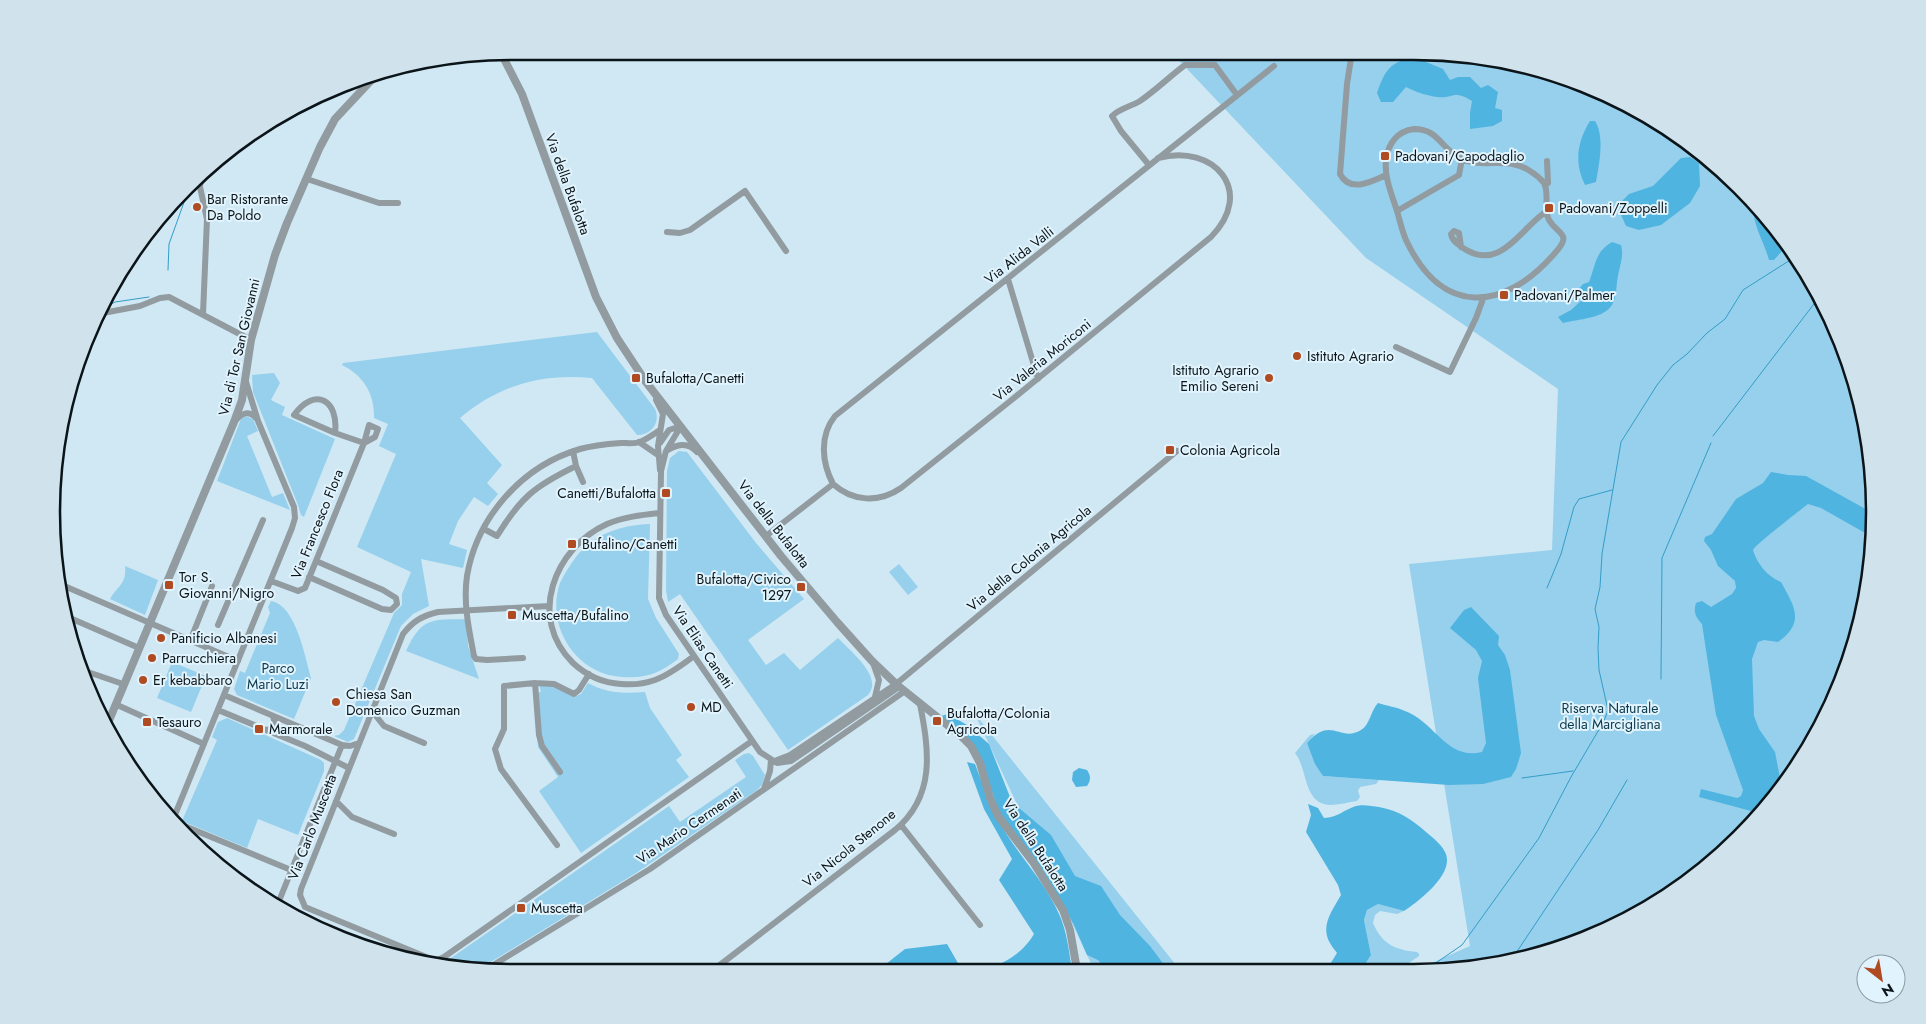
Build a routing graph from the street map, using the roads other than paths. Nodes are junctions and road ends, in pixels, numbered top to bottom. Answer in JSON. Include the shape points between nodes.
{"nodes":[{"id":1,"x":505,"y":60,"type":"edge"},
{"id":2,"x":1350,"y":60,"type":"edge"},
{"id":3,"x":1274,"y":66,"type":"dead end"},
{"id":4,"x":369,"y":83,"type":"edge"},
{"id":5,"x":1237,"y":95,"type":"junction"},
{"id":6,"x":1158,"y":158,"type":"junction"},
{"id":7,"x":1462,"y":159,"type":"junction"},
{"id":8,"x":1547,"y":161,"type":"dead end"},
{"id":9,"x":1149,"y":165,"type":"junction"},
{"id":10,"x":1386,"y":175,"type":"junction"},
{"id":11,"x":307,"y":180,"type":"junction"},
{"id":12,"x":200,"y":184,"type":"edge"},
{"id":13,"x":1545,"y":186,"type":"junction"},
{"id":14,"x":398,"y":203,"type":"dead end"},
{"id":15,"x":1397,"y":211,"type":"junction"},
{"id":16,"x":1547,"y":211,"type":"junction"},
{"id":17,"x":667,"y":232,"type":"dead end"},
{"id":18,"x":1462,"y":247,"type":"dead end"},
{"id":19,"x":786,"y":251,"type":"dead end"},
{"id":20,"x":1008,"y":279,"type":"junction"},
{"id":21,"x":1482,"y":299,"type":"junction"},
{"id":22,"x":107,"y":312,"type":"edge"},
{"id":23,"x":203,"y":314,"type":"junction"},
{"id":24,"x":251,"y":340,"type":"junction"},
{"id":25,"x":1396,"y":347,"type":"dead end"},
{"id":26,"x":245,"y":378,"type":"junction"},
{"id":27,"x":1038,"y":379,"type":"junction"},
{"id":28,"x":646,"y":382,"type":"junction"},
{"id":29,"x":258,"y":421,"type":"junction"},
{"id":30,"x":234,"y":422,"type":"junction"},
{"id":31,"x":681,"y":426,"type":"junction"},
{"id":32,"x":660,"y":430,"type":"junction"},
{"id":33,"x":335,"y":433,"type":"junction"},
{"id":34,"x":639,"y":442,"type":"junction"},
{"id":35,"x":658,"y":446,"type":"junction"},
{"id":36,"x":573,"y":451,"type":"junction"},
{"id":37,"x":666,"y":451,"type":"junction"},
{"id":38,"x":1177,"y":451,"type":"dead end"},
{"id":39,"x":658,"y":455,"type":"junction"},
{"id":40,"x":576,"y":466,"type":"junction"},
{"id":41,"x":715,"y":469,"type":"junction"},
{"id":42,"x":661,"y":471,"type":"junction"},
{"id":43,"x":583,"y":482,"type":"dead end"},
{"id":44,"x":833,"y":484,"type":"junction"},
{"id":45,"x":659,"y":513,"type":"junction"},
{"id":46,"x":263,"y":520,"type":"dead end"},
{"id":47,"x":484,"y":529,"type":"junction"},
{"id":48,"x":766,"y":536,"type":"junction"},
{"id":49,"x":316,"y":561,"type":"junction"},
{"id":50,"x":309,"y":578,"type":"junction"},
{"id":51,"x":271,"y":581,"type":"junction"},
{"id":52,"x":212,"y":586,"type":"dead end"},
{"id":53,"x":67,"y":587,"type":"edge"},
{"id":54,"x":549,"y":606,"type":"junction"},
{"id":55,"x":466,"y":610,"type":"junction"},
{"id":56,"x":73,"y":619,"type":"edge"},
{"id":57,"x":149,"y":623,"type":"junction"},
{"id":58,"x":218,"y":625,"type":"dead end"},
{"id":59,"x":190,"y":640,"type":"junction"},
{"id":60,"x":138,"y":648,"type":"junction"},
{"id":61,"x":694,"y":656,"type":"junction"},
{"id":62,"x":523,"y":658,"type":"dead end"},
{"id":63,"x":238,"y":661,"type":"junction"},
{"id":64,"x":872,"y":662,"type":"junction"},
{"id":65,"x":90,"y":673,"type":"edge"},
{"id":66,"x":589,"y":674,"type":"junction"},
{"id":67,"x":123,"y":684,"type":"junction"},
{"id":68,"x":535,"y":684,"type":"junction"},
{"id":69,"x":900,"y":687,"type":"junction"},
{"id":70,"x":224,"y":695,"type":"junction"},
{"id":71,"x":875,"y":698,"type":"junction"},
{"id":72,"x":115,"y":704,"type":"junction"},
{"id":73,"x":920,"y":704,"type":"junction"},
{"id":74,"x":218,"y":710,"type":"junction"},
{"id":75,"x":372,"y":712,"type":"junction"},
{"id":76,"x":273,"y":716,"type":"junction"},
{"id":77,"x":110,"y":717,"type":"edge"},
{"id":78,"x":267,"y":730,"type":"junction"},
{"id":79,"x":308,"y":731,"type":"junction"},
{"id":80,"x":825,"y":735,"type":"junction"},
{"id":81,"x":752,"y":741,"type":"junction"},
{"id":82,"x":359,"y":743,"type":"junction"},
{"id":83,"x":424,"y":743,"type":"dead end"},
{"id":84,"x":204,"y":744,"type":"junction"},
{"id":85,"x":302,"y":744,"type":"junction"},
{"id":86,"x":342,"y":745,"type":"junction"},
{"id":87,"x":353,"y":758,"type":"junction"},
{"id":88,"x":336,"y":760,"type":"junction"},
{"id":89,"x":771,"y":760,"type":"junction"},
{"id":90,"x":792,"y":761,"type":"junction"},
{"id":91,"x":349,"y":768,"type":"junction"},
{"id":92,"x":770,"y":771,"type":"junction"},
{"id":93,"x":560,"y":772,"type":"dead end"},
{"id":94,"x":788,"y":774,"type":"junction"},
{"id":95,"x":780,"y":780,"type":"junction"},
{"id":96,"x":764,"y":790,"type":"junction"},
{"id":97,"x":336,"y":800,"type":"junction"},
{"id":98,"x":175,"y":813,"type":"edge"},
{"id":99,"x":901,"y":825,"type":"junction"},
{"id":100,"x":188,"y":828,"type":"edge"},
{"id":101,"x":394,"y":834,"type":"dead end"},
{"id":102,"x":557,"y":845,"type":"dead end"},
{"id":103,"x":291,"y":870,"type":"junction"},
{"id":104,"x":279,"y":899,"type":"edge"},
{"id":105,"x":980,"y":925,"type":"dead end"},
{"id":106,"x":419,"y":954,"type":"edge"},
{"id":107,"x":443,"y":958,"type":"edge"},
{"id":108,"x":496,"y":963,"type":"edge"},
{"id":109,"x":721,"y":964,"type":"edge"},
{"id":110,"x":1077,"y":964,"type":"edge"}],
"edges":[{"from":1,"to":28,"type":"street","name":"Via della Bufalotta","via":[[522,94],[600,308]]},
{"from":2,"to":10,"type":"street","via":[[1339,170],[1344,180],[1356,185]]},
{"from":3,"to":5,"type":"street","name":"Via Alida Valli"},
{"from":4,"to":11,"type":"street","name":"Via di Tor San Giovanni","via":[[335,119]]},
{"from":5,"to":6,"type":"street","name":"Via Alida Valli"},
{"from":5,"to":9,"type":"street","via":[[1214,66],[1184,65],[1137,103],[1117,110],[1112,116]]},
{"from":6,"to":9,"type":"street","name":"Via Alida Valli"},
{"from":6,"to":27,"type":"street","name":"Via Valeria Moriconi","via":[[1189,155],[1217,169],[1226,180],[1229,192],[1222,224],[1211,237]]},
{"from":7,"to":10,"type":"street","via":[[1431,133],[1409,130],[1391,143],[1386,158]]},
{"from":7,"to":13,"type":"street","via":[[1516,164],[1536,175]]},
{"from":7,"to":15,"type":"street","via":[[1459,175]]},
{"from":8,"to":13,"type":"street","via":[[1548,183]]},
{"from":9,"to":20,"type":"street","name":"Via Alida Valli"},
{"from":10,"to":15,"type":"street"},
{"from":11,"to":14,"type":"street","via":[[379,202]]},
{"from":11,"to":24,"type":"street","name":"Via di Tor San Giovanni","via":[[275,255]]},
{"from":12,"to":23,"type":"street","via":[[207,219]]},
{"from":13,"to":16,"type":"street"},
{"from":15,"to":21,"type":"street","via":[[1405,239],[1432,278],[1451,292]]},
{"from":16,"to":18,"type":"street","via":[[1502,251],[1478,254]]},
{"from":16,"to":21,"type":"street","via":[[1549,220],[1563,234],[1560,248],[1521,284]]},
{"from":17,"to":19,"type":"street","via":[[690,230],[745,191]]},
{"from":20,"to":27,"type":"street"},
{"from":20,"to":44,"type":"street","name":"Via Alida Valli","via":[[835,416],[827,428],[824,445],[827,470]]},
{"from":21,"to":25,"type":"street","via":[[1450,372]]},
{"from":22,"to":23,"type":"street","via":[[166,297]]},
{"from":23,"to":24,"type":"street"},
{"from":24,"to":26,"type":"street","name":"Via di Tor San Giovanni"},
{"from":26,"to":29,"type":"street","name":"Via Francesco Flora"},
{"from":26,"to":30,"type":"street","name":"Via di Tor San Giovanni"},
{"from":27,"to":44,"type":"street","name":"Via Valeria Moriconi","via":[[887,497],[857,497]]},
{"from":28,"to":31,"type":"street","name":"Via della Bufalotta"},
{"from":28,"to":32,"type":"street","via":[[662,411]]},
{"from":29,"to":30,"type":"street","via":[[247,413]]},
{"from":29,"to":51,"type":"street","name":"Via Francesco Flora","via":[[294,507],[295,518]]},
{"from":30,"to":57,"type":"street","name":"Via di Tor San Giovanni"},
{"from":31,"to":35,"type":"street","via":[[669,430]]},
{"from":31,"to":37,"type":"street"},
{"from":31,"to":41,"type":"street","name":"Via della Bufalotta"},
{"from":32,"to":34,"type":"street"},
{"from":32,"to":35,"type":"street"},
{"from":33,"to":33,"type":"street","via":[[336,420],[330,405],[323,400],[308,400],[294,415]]},
{"from":33,"to":49,"type":"street","name":"Via Francesco Flora","via":[[364,443]]},
{"from":34,"to":36,"type":"street","via":[[599,444]]},
{"from":34,"to":39,"type":"street"},
{"from":35,"to":39,"type":"street"},
{"from":36,"to":40,"type":"street"},
{"from":36,"to":47,"type":"street","via":[[543,466],[514,488]]},
{"from":37,"to":41,"type":"street","via":[[689,446]]},
{"from":37,"to":42,"type":"street"},
{"from":38,"to":69,"type":"street","name":"Via della Colonia Agricola"},
{"from":39,"to":42,"type":"street"},
{"from":40,"to":43,"type":"street"},
{"from":40,"to":47,"type":"street","via":[[543,482],[511,512],[497,536]]},
{"from":41,"to":48,"type":"street","name":"Via della Bufalotta"},
{"from":42,"to":45,"type":"street","name":"Via Elias Canetti"},
{"from":44,"to":48,"type":"street"},
{"from":45,"to":54,"type":"street","via":[[618,520],[583,540],[557,572]]},
{"from":45,"to":61,"type":"street","name":"Via Elias Canetti","via":[[658,598]]},
{"from":46,"to":58,"type":"street"},
{"from":47,"to":55,"type":"street","via":[[468,576]]},
{"from":48,"to":64,"type":"street","name":"Via della Bufalotta"},
{"from":49,"to":50,"type":"street","name":"Via Francesco Flora"},
{"from":49,"to":50,"type":"street","via":[[383,590],[396,598],[397,604],[391,610],[382,609]]},
{"from":50,"to":51,"type":"street","name":"Via Francesco Flora","via":[[302,591]]},
{"from":51,"to":63,"type":"street"},
{"from":52,"to":59,"type":"street"},
{"from":53,"to":57,"type":"street"},
{"from":54,"to":55,"type":"street","name":"Via Carlo Muscetta"},
{"from":54,"to":66,"type":"street","via":[[552,628],[562,648]]},
{"from":55,"to":62,"type":"street","via":[[476,659]]},
{"from":55,"to":75,"type":"street","name":"Via Carlo Muscetta","via":[[438,612],[424,616],[410,626],[403,634]]},
{"from":56,"to":60,"type":"street"},
{"from":57,"to":59,"type":"street"},
{"from":57,"to":60,"type":"street","name":"Via di Tor San Giovanni"},
{"from":59,"to":63,"type":"street"},
{"from":60,"to":67,"type":"street","name":"Via di Tor San Giovanni"},
{"from":61,"to":66,"type":"street","via":[[665,676],[642,683],[614,683]]},
{"from":61,"to":81,"type":"street","name":"Via Elias Canetti"},
{"from":63,"to":70,"type":"street"},
{"from":64,"to":69,"type":"street","name":"Via della Bufalotta"},
{"from":64,"to":71,"type":"street","via":[[879,680]]},
{"from":65,"to":67,"type":"street"},
{"from":66,"to":68,"type":"street","via":[[574,694],[554,684]]},
{"from":67,"to":72,"type":"street","name":"Via di Tor San Giovanni"},
{"from":68,"to":93,"type":"street","via":[[542,746]]},
{"from":68,"to":102,"type":"street","via":[[504,686],[504,729],[495,749],[502,768]]},
{"from":69,"to":71,"type":"street"},
{"from":69,"to":73,"type":"street","name":"Via della Bufalotta"},
{"from":69,"to":80,"type":"street"},
{"from":69,"to":94,"type":"street","name":"Via Mario Cermenati"},
{"from":70,"to":74,"type":"street"},
{"from":70,"to":76,"type":"street"},
{"from":71,"to":80,"type":"street"},
{"from":72,"to":77,"type":"street","name":"Via di Tor San Giovanni"},
{"from":72,"to":84,"type":"street"},
{"from":73,"to":99,"type":"street","name":"Via Nicola Stenone","via":[[927,741],[926,774],[918,801]]},
{"from":73,"to":110,"type":"street","name":"Via della Bufalotta","via":[[961,736],[973,750],[998,816],[1033,862],[1063,910]]},
{"from":74,"to":78,"type":"street"},
{"from":74,"to":84,"type":"street"},
{"from":75,"to":82,"type":"street","name":"Via Carlo Muscetta"},
{"from":75,"to":83,"type":"street","via":[[384,726]]},
{"from":76,"to":78,"type":"street","via":[[275,724]]},
{"from":76,"to":79,"type":"street"},
{"from":78,"to":85,"type":"street"},
{"from":79,"to":85,"type":"street"},
{"from":79,"to":86,"type":"street"},
{"from":80,"to":89,"type":"street","via":[[784,759]]},
{"from":80,"to":90,"type":"street"},
{"from":81,"to":89,"type":"street","name":"Via Elias Canetti"},
{"from":81,"to":107,"type":"street","name":"Via Carlo Muscetta"},
{"from":82,"to":86,"type":"street"},
{"from":82,"to":87,"type":"street","name":"Via Carlo Muscetta"},
{"from":84,"to":98,"type":"street"},
{"from":85,"to":88,"type":"street"},
{"from":86,"to":87,"type":"street"},
{"from":86,"to":88,"type":"street"},
{"from":87,"to":88,"type":"street"},
{"from":87,"to":91,"type":"street","name":"Via Carlo Muscetta"},
{"from":88,"to":91,"type":"street"},
{"from":88,"to":103,"type":"street"},
{"from":89,"to":90,"type":"street","via":[[777,763]]},
{"from":89,"to":92,"type":"street"},
{"from":90,"to":94,"type":"street"},
{"from":91,"to":97,"type":"street","name":"Via Carlo Muscetta"},
{"from":92,"to":95,"type":"street"},
{"from":92,"to":96,"type":"street"},
{"from":94,"to":95,"type":"street","name":"Via Mario Cermenati"},
{"from":95,"to":96,"type":"street","name":"Via Mario Cermenati"},
{"from":96,"to":108,"type":"street","name":"Via Mario Cermenati","via":[[650,869]]},
{"from":97,"to":101,"type":"street","via":[[352,818]]},
{"from":97,"to":106,"type":"street","name":"Via Carlo Muscetta","via":[[301,889],[304,907]]},
{"from":99,"to":105,"type":"street"},
{"from":99,"to":109,"type":"street","name":"Via Nicola Stenone"},
{"from":100,"to":103,"type":"street"},
{"from":103,"to":104,"type":"street"}]}
